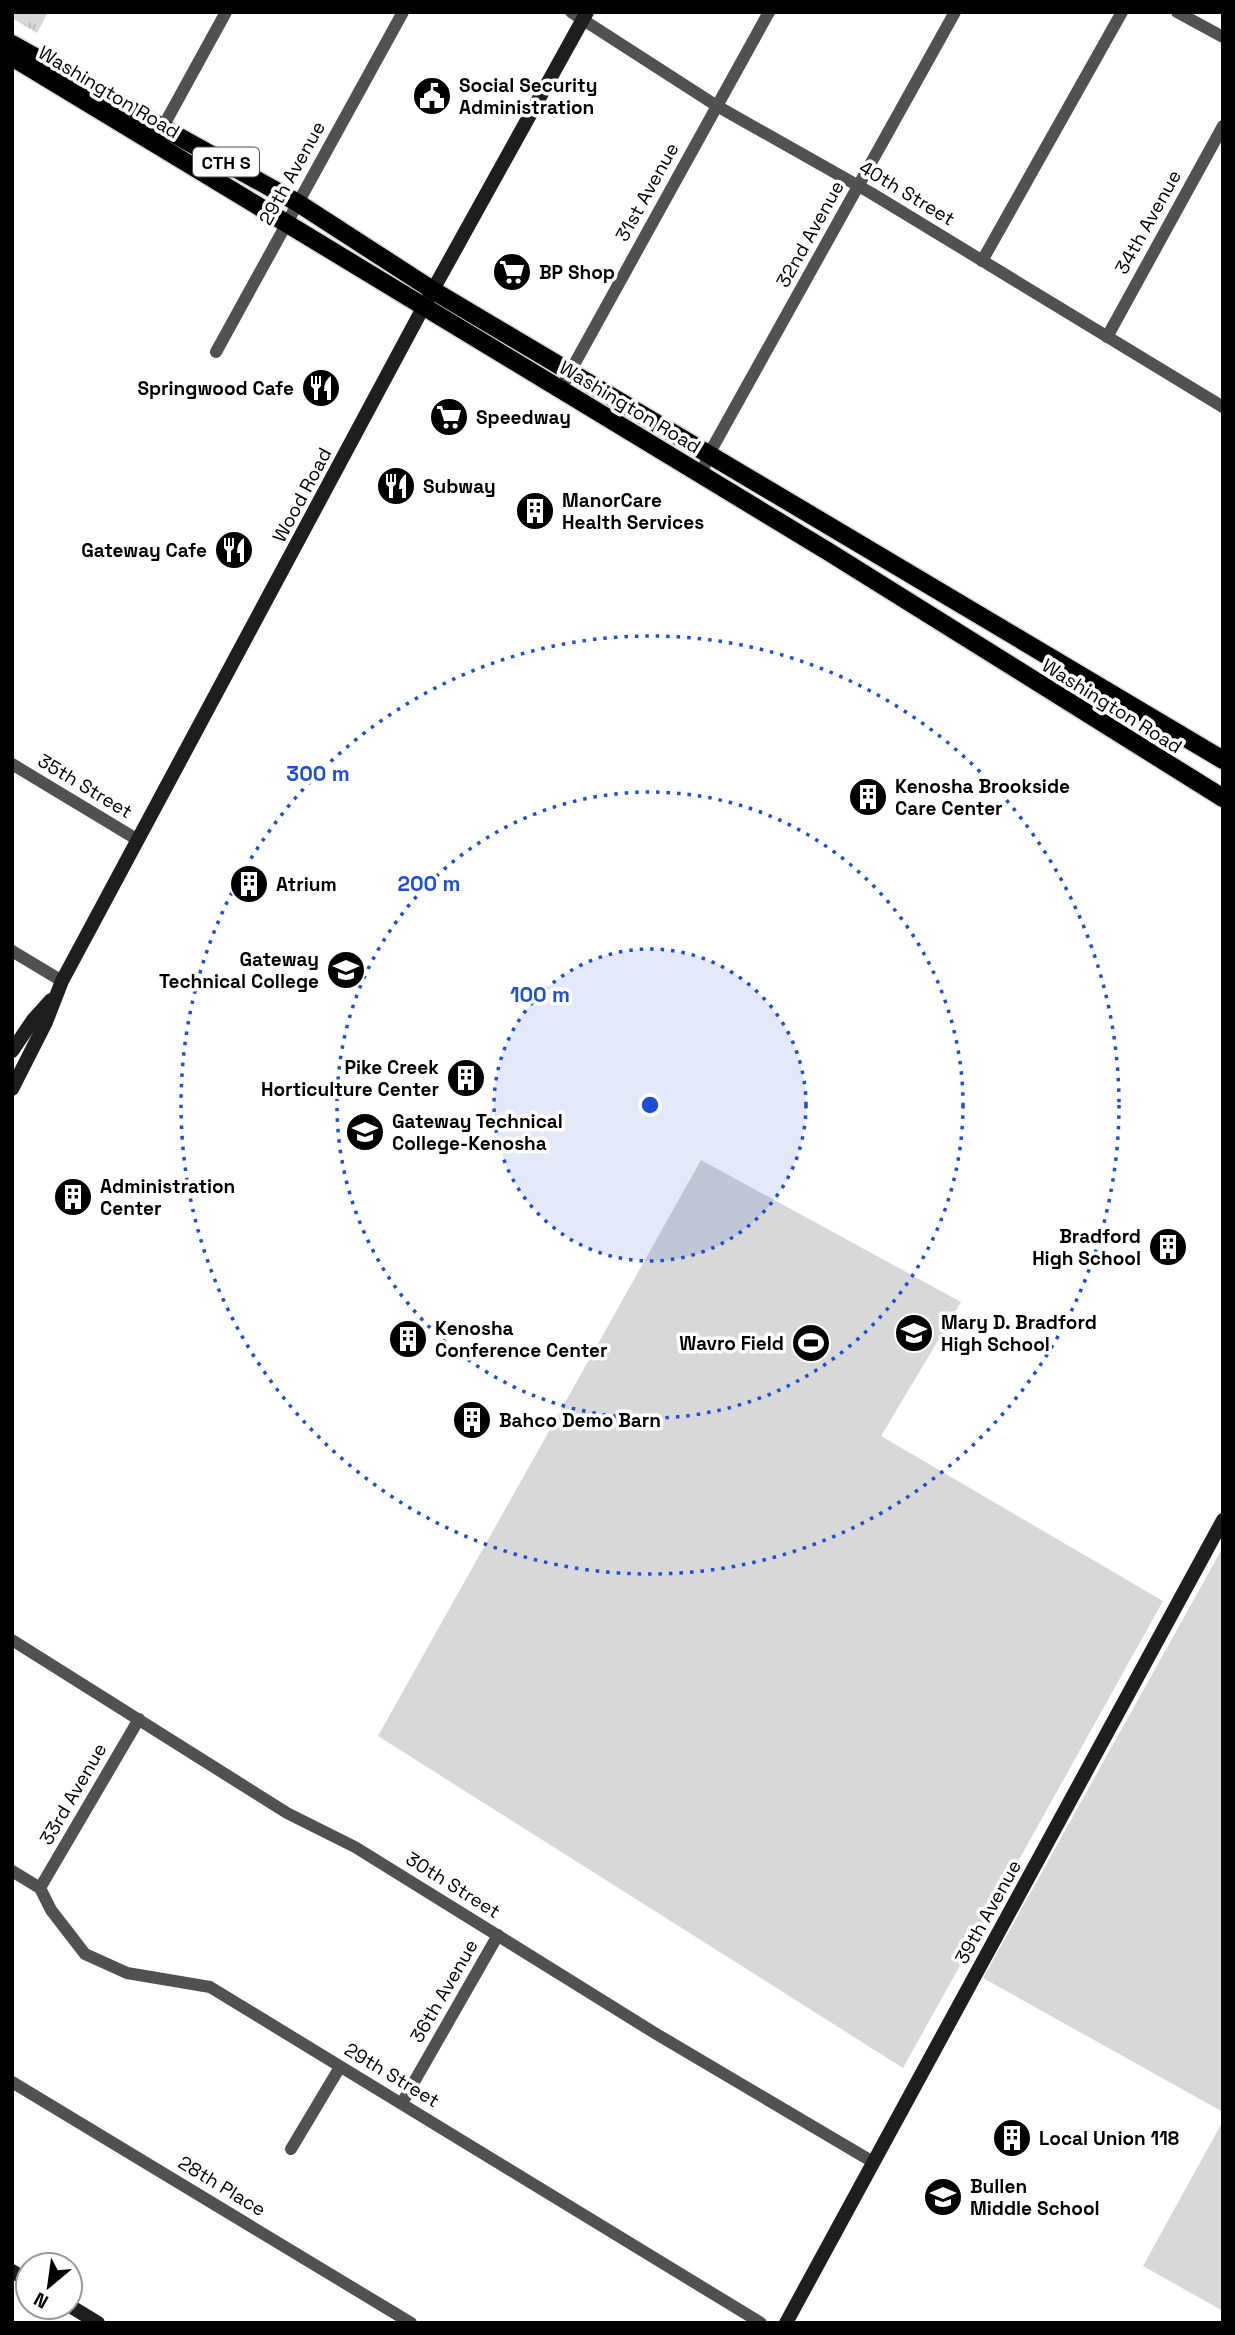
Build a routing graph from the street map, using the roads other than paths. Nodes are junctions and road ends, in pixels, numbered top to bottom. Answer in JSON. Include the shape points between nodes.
{"nodes":[{"id":1,"x":226,"y":12,"type":"edge"},
{"id":2,"x":403,"y":12,"type":"edge"},
{"id":3,"x":769,"y":12,"type":"edge"},
{"id":4,"x":955,"y":12,"type":"edge"},
{"id":5,"x":1122,"y":12,"type":"edge"},
{"id":6,"x":1177,"y":12,"type":"edge"},
{"id":7,"x":580,"y":15,"type":"edge"},
{"id":8,"x":1223,"y":37,"type":"edge"},
{"id":9,"x":12,"y":44,"type":"edge"},
{"id":10,"x":12,"y":57,"type":"edge"},
{"id":11,"x":717,"y":106,"type":"junction"},
{"id":12,"x":163,"y":126,"type":"junction"},
{"id":13,"x":1223,"y":126,"type":"edge"},
{"id":14,"x":153,"y":144,"type":"junction"},
{"id":15,"x":859,"y":186,"type":"junction"},
{"id":16,"x":298,"y":203,"type":"junction"},
{"id":17,"x":286,"y":224,"type":"junction"},
{"id":18,"x":982,"y":261,"type":"junction"},
{"id":19,"x":429,"y":298,"type":"junction"},
{"id":20,"x":1107,"y":337,"type":"junction"},
{"id":21,"x":216,"y":352,"type":"dead end"},
{"id":22,"x":570,"y":371,"type":"junction"},
{"id":23,"x":560,"y":390,"type":"junction"},
{"id":24,"x":1223,"y":407,"type":"edge"},
{"id":25,"x":709,"y":454,"type":"junction"},
{"id":26,"x":701,"y":475,"type":"junction"},
{"id":27,"x":774,"y":493,"type":"junction"},
{"id":28,"x":763,"y":512,"type":"junction"},
{"id":29,"x":1223,"y":761,"type":"edge"},
{"id":30,"x":12,"y":764,"type":"edge"},
{"id":31,"x":1223,"y":798,"type":"edge"},
{"id":32,"x":138,"y":840,"type":"junction"},
{"id":33,"x":12,"y":951,"type":"edge"},
{"id":34,"x":62,"y":981,"type":"junction"},
{"id":35,"x":54,"y":997,"type":"junction"},
{"id":36,"x":12,"y":1051,"type":"edge"},
{"id":37,"x":12,"y":1089,"type":"edge"},
{"id":38,"x":1223,"y":1520,"type":"edge"},
{"id":39,"x":12,"y":1640,"type":"edge"},
{"id":40,"x":139,"y":1719,"type":"junction"},
{"id":41,"x":12,"y":1871,"type":"edge"},
{"id":42,"x":40,"y":1888,"type":"junction"},
{"id":43,"x":498,"y":1935,"type":"junction"},
{"id":44,"x":340,"y":2067,"type":"junction"},
{"id":45,"x":12,"y":2082,"type":"edge"},
{"id":46,"x":402,"y":2103,"type":"junction"},
{"id":47,"x":291,"y":2149,"type":"dead end"},
{"id":48,"x":873,"y":2162,"type":"junction"},
{"id":49,"x":411,"y":2323,"type":"edge"},
{"id":50,"x":761,"y":2323,"type":"edge"},
{"id":51,"x":786,"y":2323,"type":"edge"}],
"edges":[{"from":1,"to":12,"type":"street"},
{"from":2,"to":16,"type":"street","name":"29th Avenue"},
{"from":3,"to":11,"type":"street","name":"31st Avenue"},
{"from":4,"to":15,"type":"street","name":"32nd Avenue"},
{"from":5,"to":18,"type":"street"},
{"from":6,"to":8,"type":"street"},
{"from":7,"to":11,"type":"street","name":"40th Street"},
{"from":7,"to":19,"type":"street","name":"Wood Road"},
{"from":9,"to":12,"type":"main road","name":"Washington Road","number":"CTH S"},
{"from":10,"to":14,"type":"main road","name":"Washington Road","number":"CTH S"},
{"from":11,"to":15,"type":"street","name":"40th Street"},
{"from":11,"to":22,"type":"street","name":"31st Avenue"},
{"from":12,"to":14,"type":"street"},
{"from":12,"to":16,"type":"main road","name":"Washington Road","number":"CTH S"},
{"from":13,"to":20,"type":"street","name":"34th Avenue"},
{"from":14,"to":17,"type":"main road","name":"Washington Road","number":"CTH S"},
{"from":15,"to":18,"type":"street","name":"40th Street"},
{"from":15,"to":25,"type":"street","name":"32nd Avenue"},
{"from":16,"to":17,"type":"street","name":"29th Avenue"},
{"from":16,"to":19,"type":"main road","name":"Washington Road","number":"CTH S"},
{"from":17,"to":19,"type":"main road","name":"Washington Road","number":"CTH S"},
{"from":17,"to":21,"type":"street","name":"29th Avenue"},
{"from":18,"to":20,"type":"street","name":"40th Street"},
{"from":19,"to":22,"type":"main road","name":"Washington Road","number":"CTH S"},
{"from":19,"to":23,"type":"main road","name":"Washington Road","number":"CTH S"},
{"from":19,"to":32,"type":"street","name":"Wood Road"},
{"from":20,"to":24,"type":"street","name":"40th Street"},
{"from":22,"to":23,"type":"street","name":"31st Avenue"},
{"from":22,"to":25,"type":"main road","name":"Washington Road","number":"CTH S"},
{"from":23,"to":26,"type":"main road","name":"Washington Road","number":"CTH S"},
{"from":25,"to":26,"type":"street","name":"32nd Avenue"},
{"from":25,"to":27,"type":"main road","name":"Washington Road"},
{"from":26,"to":28,"type":"main road","name":"Washington Road"},
{"from":27,"to":28,"type":"main road"},
{"from":27,"to":29,"type":"main road","name":"Washington Road"},
{"from":28,"to":31,"type":"main road","name":"Washington Road"},
{"from":30,"to":32,"type":"street","name":"35th Street"},
{"from":32,"to":34,"type":"street","name":"Wood Road"},
{"from":33,"to":34,"type":"street"},
{"from":34,"to":35,"type":"street","name":"Wood Road"},
{"from":35,"to":36,"type":"street","name":"Wood Road"},
{"from":35,"to":37,"type":"street","name":"Wood Road"},
{"from":38,"to":48,"type":"street","name":"39th Avenue"},
{"from":39,"to":40,"type":"street","name":"30th Street"},
{"from":40,"to":42,"type":"street","name":"33rd Avenue"},
{"from":40,"to":43,"type":"street","name":"30th Street","via":[[287,1813],[355,1847]]},
{"from":41,"to":42,"type":"street","name":"29th Street"},
{"from":42,"to":44,"type":"street","name":"29th Street","via":[[85,1954],[127,1973],[210,1987]]},
{"from":43,"to":46,"type":"street","name":"36th Avenue"},
{"from":43,"to":48,"type":"street","name":"30th Street"},
{"from":44,"to":46,"type":"street","name":"29th Street"},
{"from":44,"to":47,"type":"street"},
{"from":45,"to":49,"type":"street","name":"28th Place"},
{"from":46,"to":50,"type":"street","name":"29th Street"},
{"from":48,"to":51,"type":"street","name":"39th Avenue"}]}
